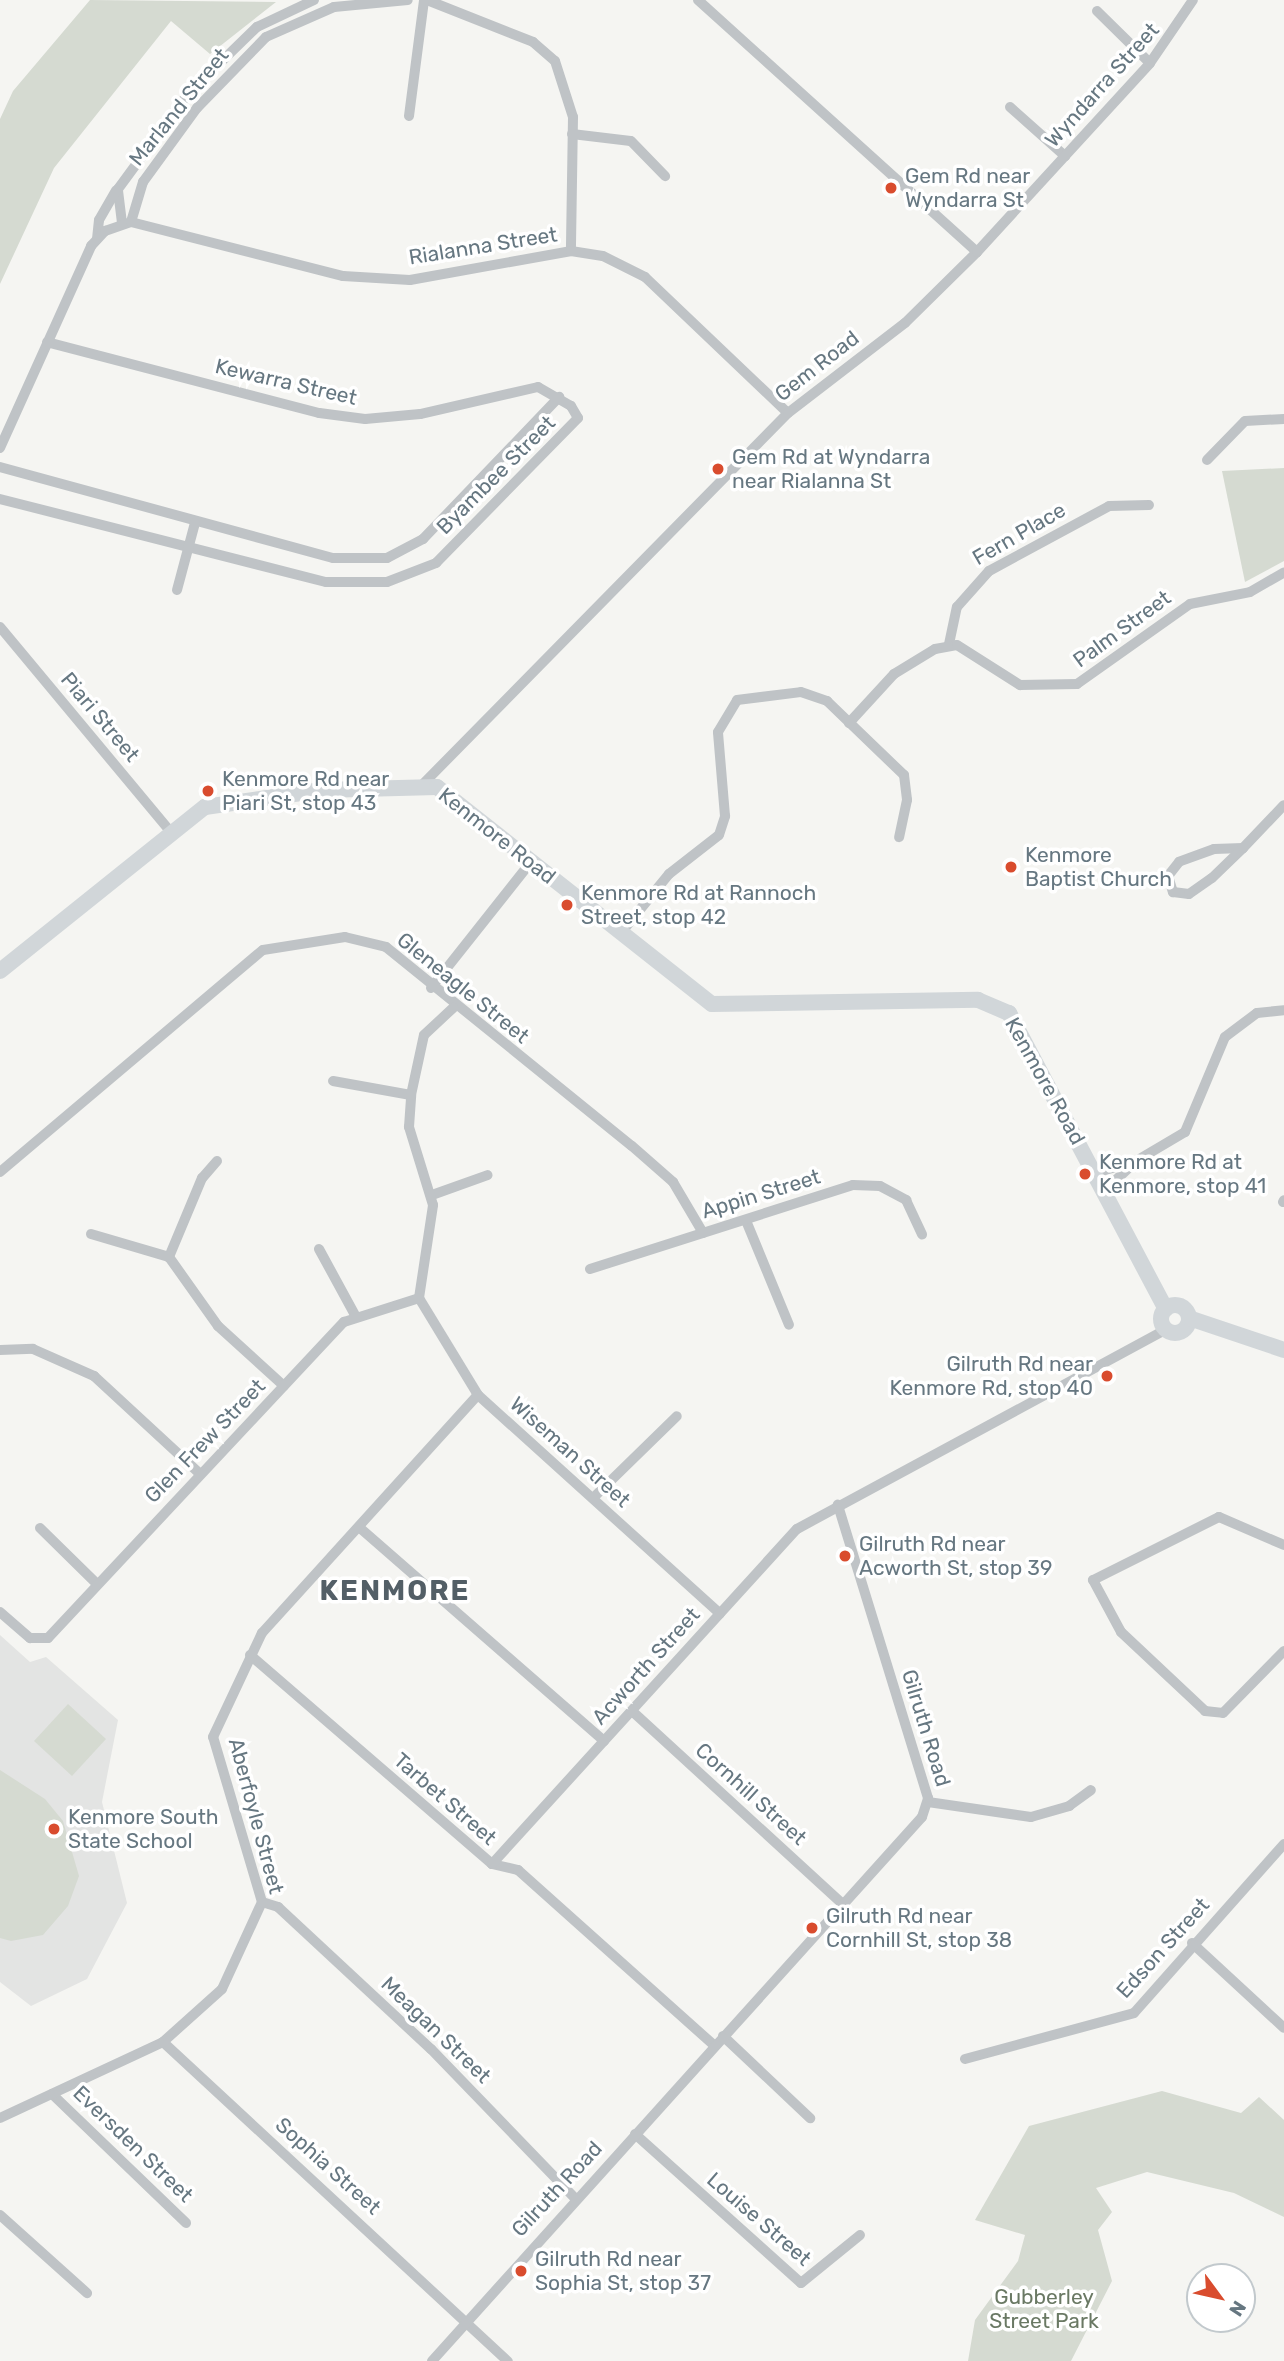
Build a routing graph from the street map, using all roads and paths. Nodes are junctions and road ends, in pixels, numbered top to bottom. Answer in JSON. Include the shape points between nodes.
{"nodes":[{"id":1,"x":314,"y":0,"type":"edge"},
{"id":2,"x":408,"y":0,"type":"edge"},
{"id":3,"x":425,"y":0,"type":"edge"},
{"id":4,"x":698,"y":0,"type":"edge"},
{"id":5,"x":1193,"y":0,"type":"edge"},
{"id":6,"x":1097,"y":11,"type":"dead end"},
{"id":7,"x":1150,"y":63,"type":"junction"},
{"id":8,"x":1010,"y":107,"type":"dead end"},
{"id":9,"x":409,"y":116,"type":"dead end"},
{"id":10,"x":572,"y":134,"type":"junction"},
{"id":11,"x":1065,"y":156,"type":"junction"},
{"id":12,"x":665,"y":176,"type":"dead end"},
{"id":13,"x":118,"y":189,"type":"junction"},
{"id":14,"x":126,"y":223,"type":"junction"},
{"id":15,"x":97,"y":239,"type":"junction"},
{"id":16,"x":571,"y":251,"type":"junction"},
{"id":17,"x":977,"y":252,"type":"junction"},
{"id":18,"x":47,"y":342,"type":"junction"},
{"id":19,"x":559,"y":397,"type":"junction"},
{"id":20,"x":788,"y":413,"type":"junction"},
{"id":21,"x":1284,"y":419,"type":"edge"},
{"id":22,"x":0,"y":448,"type":"edge"},
{"id":23,"x":1207,"y":460,"type":"dead end"},
{"id":24,"x":0,"y":467,"type":"edge"},
{"id":25,"x":0,"y":499,"type":"edge"},
{"id":26,"x":1149,"y":505,"type":"dead end"},
{"id":27,"x":195,"y":523,"type":"junction"},
{"id":28,"x":188,"y":548,"type":"junction"},
{"id":29,"x":1284,"y":572,"type":"edge"},
{"id":30,"x":177,"y":590,"type":"dead end"},
{"id":31,"x":0,"y":627,"type":"edge"},
{"id":32,"x":949,"y":644,"type":"junction"},
{"id":33,"x":849,"y":723,"type":"junction"},
{"id":34,"x":423,"y":784,"type":"junction"},
{"id":35,"x":1284,"y":804,"type":"edge"},
{"id":36,"x":170,"y":831,"type":"junction"},
{"id":37,"x":899,"y":837,"type":"dead end"},
{"id":38,"x":1243,"y":848,"type":"junction"},
{"id":39,"x":531,"y":862,"type":"junction"},
{"id":40,"x":620,"y":934,"type":"junction"},
{"id":41,"x":0,"y":971,"type":"edge"},
{"id":42,"x":431,"y":988,"type":"junction"},
{"id":43,"x":453,"y":1008,"type":"junction"},
{"id":44,"x":1284,"y":1010,"type":"edge"},
{"id":45,"x":333,"y":1081,"type":"dead end"},
{"id":46,"x":411,"y":1095,"type":"junction"},
{"id":47,"x":218,"y":1161,"type":"dead end"},
{"id":48,"x":1136,"y":1161,"type":"junction"},
{"id":49,"x":0,"y":1172,"type":"edge"},
{"id":50,"x":1095,"y":1173,"type":"junction"},
{"id":51,"x":488,"y":1175,"type":"dead end"},
{"id":52,"x":1104,"y":1191,"type":"junction"},
{"id":53,"x":432,"y":1195,"type":"junction"},
{"id":54,"x":747,"y":1223,"type":"junction"},
{"id":55,"x":704,"y":1233,"type":"junction"},
{"id":56,"x":91,"y":1234,"type":"dead end"},
{"id":57,"x":922,"y":1235,"type":"dead end"},
{"id":58,"x":319,"y":1249,"type":"dead end"},
{"id":59,"x":169,"y":1257,"type":"junction"},
{"id":60,"x":590,"y":1269,"type":"dead end"},
{"id":61,"x":419,"y":1298,"type":"junction"},
{"id":62,"x":1166,"y":1309,"type":"junction"},
{"id":63,"x":356,"y":1317,"type":"junction"},
{"id":64,"x":1189,"y":1318,"type":"junction"},
{"id":65,"x":789,"y":1325,"type":"dead end"},
{"id":66,"x":1165,"y":1330,"type":"junction"},
{"id":67,"x":0,"y":1350,"type":"edge"},
{"id":68,"x":1284,"y":1350,"type":"edge"},
{"id":69,"x":284,"y":1386,"type":"junction"},
{"id":70,"x":478,"y":1395,"type":"junction"},
{"id":71,"x":677,"y":1416,"type":"dead end"},
{"id":72,"x":199,"y":1473,"type":"junction"},
{"id":73,"x":593,"y":1499,"type":"junction"},
{"id":74,"x":838,"y":1506,"type":"junction"},
{"id":75,"x":40,"y":1528,"type":"dead end"},
{"id":76,"x":360,"y":1528,"type":"junction"},
{"id":77,"x":1284,"y":1545,"type":"edge"},
{"id":78,"x":96,"y":1583,"type":"junction"},
{"id":79,"x":0,"y":1612,"type":"edge"},
{"id":80,"x":720,"y":1614,"type":"junction"},
{"id":81,"x":1284,"y":1651,"type":"edge"},
{"id":82,"x":250,"y":1655,"type":"junction"},
{"id":83,"x":632,"y":1711,"type":"junction"},
{"id":84,"x":604,"y":1741,"type":"junction"},
{"id":85,"x":1091,"y":1790,"type":"dead end"},
{"id":86,"x":928,"y":1802,"type":"junction"},
{"id":87,"x":1284,"y":1844,"type":"edge"},
{"id":88,"x":492,"y":1864,"type":"junction"},
{"id":89,"x":262,"y":1902,"type":"junction"},
{"id":90,"x":845,"y":1906,"type":"junction"},
{"id":91,"x":1192,"y":1944,"type":"junction"},
{"id":92,"x":1284,"y":2028,"type":"edge"},
{"id":93,"x":723,"y":2036,"type":"junction"},
{"id":94,"x":163,"y":2042,"type":"junction"},
{"id":95,"x":715,"y":2045,"type":"junction"},
{"id":96,"x":965,"y":2059,"type":"dead end"},
{"id":97,"x":52,"y":2094,"type":"junction"},
{"id":98,"x":0,"y":2118,"type":"edge"},
{"id":99,"x":810,"y":2118,"type":"dead end"},
{"id":100,"x":635,"y":2134,"type":"junction"},
{"id":101,"x":575,"y":2197,"type":"junction"},
{"id":102,"x":0,"y":2215,"type":"edge"},
{"id":103,"x":186,"y":2223,"type":"dead end"},
{"id":104,"x":860,"y":2235,"type":"dead end"},
{"id":105,"x":87,"y":2293,"type":"dead end"},
{"id":106,"x":465,"y":2321,"type":"junction"},
{"id":107,"x":432,"y":2361,"type":"edge"},
{"id":108,"x":508,"y":2361,"type":"edge"}],
"edges":[{"from":1,"to":13,"type":"street","name":"Marland Street","via":[[257,27],[225,53]]},
{"from":2,"to":14,"type":"street","name":"Marland Street","via":[[334,6],[266,37],[197,107],[138,190]]},
{"from":3,"to":9,"type":"street"},
{"from":3,"to":10,"type":"street","via":[[533,42],[555,61],[567,86]]},
{"from":4,"to":17,"type":"street"},
{"from":5,"to":7,"type":"street","name":"Wyndarra Street"},
{"from":6,"to":7,"type":"street"},
{"from":7,"to":11,"type":"street","name":"Wyndarra Street"},
{"from":8,"to":11,"type":"street"},
{"from":10,"to":12,"type":"street","via":[[631,141]]},
{"from":10,"to":16,"type":"street"},
{"from":11,"to":17,"type":"street","name":"Wyndarra Street"},
{"from":13,"to":14,"type":"street","name":"Marland Street"},
{"from":13,"to":15,"type":"street","name":"Marland Street","via":[[99,220]]},
{"from":14,"to":15,"type":"street"},
{"from":14,"to":16,"type":"street","name":"Rialanna Street","via":[[343,276],[410,280]]},
{"from":15,"to":18,"type":"street","name":"Marland Street"},
{"from":16,"to":20,"type":"street","name":"Rialanna Street","via":[[603,256],[645,277]]},
{"from":17,"to":20,"type":"street","name":"Gem Road","via":[[905,323]]},
{"from":18,"to":19,"type":"street","name":"Kewarra Street","via":[[319,413],[365,419],[420,414],[538,387]]},
{"from":18,"to":22,"type":"street","name":"Marland Street"},
{"from":19,"to":27,"type":"street","name":"Byambee Street","via":[[423,539],[387,558],[333,558]]},
{"from":19,"to":28,"type":"street","name":"Byambee Street","via":[[578,415],[573,425],[436,563],[416,573],[358,585],[326,582]]},
{"from":20,"to":34,"type":"street","name":"Gem Road"},
{"from":21,"to":23,"type":"street","via":[[1245,421]]},
{"from":24,"to":27,"type":"street","name":"Byambee Street"},
{"from":25,"to":28,"type":"street","name":"Byambee Street"},
{"from":26,"to":32,"type":"street","name":"Fern Place","via":[[1110,506],[989,571],[957,607]]},
{"from":27,"to":28,"type":"street"},
{"from":28,"to":30,"type":"street"},
{"from":29,"to":32,"type":"street","name":"Palm Street","via":[[1250,592],[1191,604],[1077,684],[1020,685]]},
{"from":31,"to":36,"type":"street","name":"Piari Street"},
{"from":32,"to":33,"type":"street","via":[[894,674]]},
{"from":33,"to":37,"type":"street","via":[[904,775],[907,800]]},
{"from":33,"to":40,"type":"street","via":[[827,701],[801,692],[748,697],[727,709],[718,732],[724,816],[719,835],[669,874]]},
{"from":34,"to":36,"type":"street","name":"Kenmore Road","via":[[237,798],[205,807]]},
{"from":34,"to":39,"type":"street","name":"Kenmore Road","via":[[447,792]]},
{"from":35,"to":38,"type":"street"},
{"from":36,"to":41,"type":"street","name":"Kenmore Road"},
{"from":38,"to":38,"type":"street","via":[[1214,849],[1179,862],[1168,876],[1173,892],[1189,894]]},
{"from":39,"to":40,"type":"street","name":"Kenmore Road"},
{"from":39,"to":42,"type":"street"},
{"from":40,"to":50,"type":"street","name":"Kenmore Road","via":[[702,999],[722,1006],[978,1000],[1000,1006],[1018,1024]]},
{"from":42,"to":43,"type":"street","name":"Gleneagle Street"},
{"from":42,"to":49,"type":"street","name":"Gleneagle Street","via":[[367,939],[270,947]]},
{"from":43,"to":46,"type":"street","via":[[424,1035]]},
{"from":43,"to":55,"type":"street","name":"Gleneagle Street","via":[[673,1182]]},
{"from":44,"to":48,"type":"street","via":[[1257,1013],[1225,1037],[1185,1132]]},
{"from":45,"to":46,"type":"street"},
{"from":46,"to":53,"type":"street","via":[[409,1127]]},
{"from":47,"to":59,"type":"street","via":[[202,1178]]},
{"from":48,"to":50,"type":"street"},
{"from":48,"to":52,"type":"street"},
{"from":50,"to":52,"type":"street","name":"Kenmore Road"},
{"from":51,"to":53,"type":"street"},
{"from":52,"to":62,"type":"street","name":"Kenmore Road"},
{"from":53,"to":61,"type":"street"},
{"from":54,"to":55,"type":"street","name":"Appin Street"},
{"from":54,"to":57,"type":"street","name":"Appin Street","via":[[853,1185],[880,1186],[906,1200]]},
{"from":54,"to":65,"type":"street"},
{"from":55,"to":60,"type":"street","name":"Appin Street"},
{"from":56,"to":59,"type":"street"},
{"from":58,"to":63,"type":"street"},
{"from":59,"to":69,"type":"street","via":[[218,1326]]},
{"from":61,"to":63,"type":"street","name":"Glen Frew Street"},
{"from":61,"to":70,"type":"street","name":"Wiseman Street"},
{"from":62,"to":64,"type":"street","via":[[1179,1306]]},
{"from":62,"to":66,"type":"street"},
{"from":63,"to":69,"type":"street","name":"Glen Frew Street"},
{"from":64,"to":66,"type":"street","via":[[1181,1332]]},
{"from":64,"to":68,"type":"street"},
{"from":66,"to":74,"type":"street","via":[[1135,1352]]},
{"from":67,"to":72,"type":"street","via":[[33,1349],[94,1376]]},
{"from":69,"to":72,"type":"street","name":"Glen Frew Street"},
{"from":70,"to":73,"type":"street","name":"Wiseman Street"},
{"from":70,"to":76,"type":"street","name":"Aberfoyle Street"},
{"from":71,"to":73,"type":"street"},
{"from":72,"to":78,"type":"street","name":"Glen Frew Street"},
{"from":73,"to":80,"type":"street","name":"Wiseman Street"},
{"from":74,"to":80,"type":"street","name":"Acworth Street","via":[[797,1530]]},
{"from":74,"to":86,"type":"street","name":"Gilruth Road"},
{"from":75,"to":78,"type":"street"},
{"from":76,"to":82,"type":"street","name":"Aberfoyle Street"},
{"from":76,"to":84,"type":"street"},
{"from":77,"to":81,"type":"street","via":[[1219,1517],[1093,1580],[1121,1632],[1205,1711],[1223,1713]]},
{"from":78,"to":79,"type":"street","name":"Glen Frew Street","via":[[38,1641]]},
{"from":80,"to":83,"type":"street","name":"Acworth Street"},
{"from":82,"to":88,"type":"street","name":"Tarbet Street"},
{"from":82,"to":89,"type":"street","name":"Aberfoyle Street","via":[[213,1737]]},
{"from":83,"to":84,"type":"street","name":"Acworth Street"},
{"from":83,"to":90,"type":"street","name":"Cornhill Street"},
{"from":84,"to":88,"type":"street","name":"Acworth Street"},
{"from":85,"to":86,"type":"street","via":[[1069,1806],[1031,1817]]},
{"from":86,"to":90,"type":"street","name":"Gilruth Road","via":[[918,1825]]},
{"from":87,"to":91,"type":"street","name":"Edson Street"},
{"from":88,"to":95,"type":"street","name":"Tarbet Street","via":[[518,1870]]},
{"from":89,"to":94,"type":"street","name":"Aberfoyle Street","via":[[222,1989]]},
{"from":89,"to":101,"type":"street","name":"Meagan Street","via":[[278,1907],[420,2040]]},
{"from":90,"to":93,"type":"street","name":"Gilruth Road"},
{"from":91,"to":92,"type":"street"},
{"from":91,"to":96,"type":"street","name":"Edson Street","via":[[1134,2013]]},
{"from":93,"to":95,"type":"street","name":"Gilruth Road"},
{"from":93,"to":99,"type":"street"},
{"from":94,"to":97,"type":"street","name":"Aberfoyle Street"},
{"from":94,"to":106,"type":"street","name":"Sophia Street"},
{"from":95,"to":100,"type":"street","name":"Gilruth Road"},
{"from":97,"to":98,"type":"street","name":"Aberfoyle Street"},
{"from":97,"to":103,"type":"street","name":"Eversden Street"},
{"from":100,"to":101,"type":"street","name":"Gilruth Road"},
{"from":100,"to":104,"type":"street","name":"Louise Street","via":[[801,2283]]},
{"from":101,"to":106,"type":"street","name":"Gilruth Road"},
{"from":102,"to":105,"type":"street"},
{"from":106,"to":107,"type":"street","name":"Gilruth Road"},
{"from":106,"to":108,"type":"street","name":"Sophia Street"}]}
